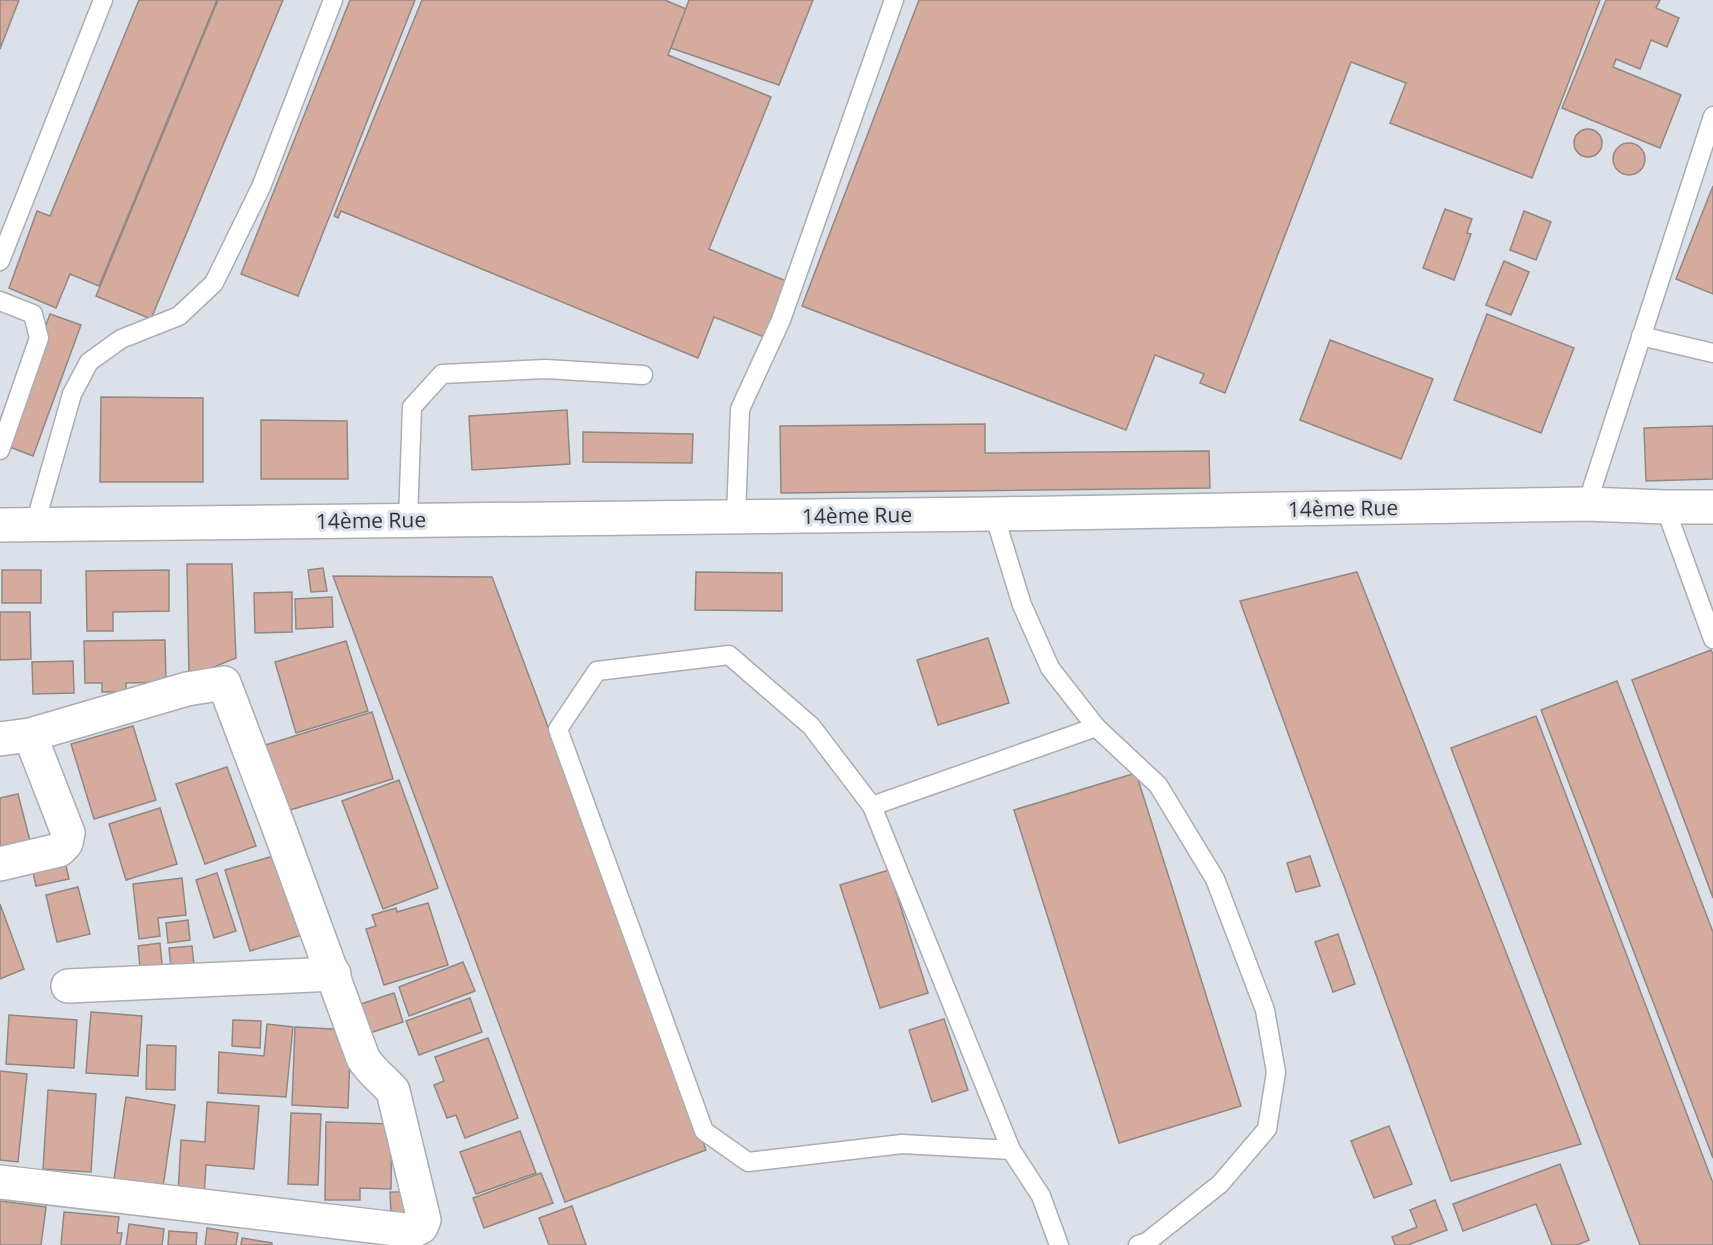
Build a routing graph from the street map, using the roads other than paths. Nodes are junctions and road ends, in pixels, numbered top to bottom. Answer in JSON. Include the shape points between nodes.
{"nodes":[{"id":1,"x":103,"y":0,"type":"edge"},
{"id":2,"x":333,"y":0,"type":"edge"},
{"id":3,"x":894,"y":0,"type":"edge"},
{"id":4,"x":1713,"y":116,"type":"edge"},
{"id":5,"x":0,"y":261,"type":"edge"},
{"id":6,"x":0,"y":301,"type":"edge"},
{"id":7,"x":1641,"y":336,"type":"junction"},
{"id":8,"x":1713,"y":353,"type":"edge"},
{"id":9,"x":643,"y":375,"type":"dead end"},
{"id":10,"x":0,"y":450,"type":"edge"},
{"id":11,"x":1587,"y":504,"type":"junction"},
{"id":12,"x":1665,"y":507,"type":"junction"},
{"id":13,"x":1713,"y":507,"type":"edge"},
{"id":14,"x":994,"y":514,"type":"junction"},
{"id":15,"x":736,"y":517,"type":"junction"},
{"id":16,"x":408,"y":520,"type":"junction"},
{"id":17,"x":35,"y":524,"type":"junction"},
{"id":18,"x":0,"y":525,"type":"edge"},
{"id":19,"x":1713,"y":639,"type":"edge"},
{"id":20,"x":1096,"y":727,"type":"junction"},
{"id":21,"x":15,"y":737,"type":"edge"},
{"id":22,"x":872,"y":806,"type":"junction"},
{"id":23,"x":0,"y":864,"type":"edge"},
{"id":24,"x":334,"y":974,"type":"junction"},
{"id":25,"x":68,"y":986,"type":"dead end"},
{"id":26,"x":1011,"y":1150,"type":"junction"},
{"id":27,"x":0,"y":1182,"type":"edge"},
{"id":28,"x":1059,"y":1245,"type":"edge"},
{"id":29,"x":1138,"y":1245,"type":"edge"}],
"edges":[{"from":1,"to":5,"type":"lane"},
{"from":2,"to":17,"type":"lane","via":[[261,188],[214,283],[179,316],[121,339],[89,362],[72,394]]},
{"from":3,"to":15,"type":"lane","via":[[781,320],[740,409]]},
{"from":4,"to":7,"type":"lane"},
{"from":6,"to":10,"type":"lane","via":[[33,314],[39,338]]},
{"from":7,"to":8,"type":"lane"},
{"from":7,"to":11,"type":"lane"},
{"from":9,"to":16,"type":"lane","via":[[546,369],[442,374],[412,407]]},
{"from":11,"to":12,"type":"street","name":"14ème Rue"},
{"from":11,"to":14,"type":"street","name":"14ème Rue"},
{"from":12,"to":13,"type":"street","name":"14ème Rue"},
{"from":12,"to":19,"type":"lane"},
{"from":14,"to":15,"type":"street","name":"14ème Rue"},
{"from":14,"to":20,"type":"lane","via":[[1022,605],[1050,668]]},
{"from":15,"to":16,"type":"street","name":"14ème Rue"},
{"from":16,"to":17,"type":"street","name":"14ème Rue"},
{"from":17,"to":18,"type":"street","name":"14ème Rue"},
{"from":20,"to":22,"type":"lane"},
{"from":20,"to":29,"type":"lane","via":[[1158,785],[1215,879],[1265,1010],[1276,1072],[1267,1129],[1220,1184]]},
{"from":21,"to":23,"type":"street","via":[[68,833],[59,850]]},
{"from":21,"to":24,"type":"street","via":[[186,689],[224,683]]},
{"from":22,"to":26,"type":"lane"},
{"from":22,"to":26,"type":"lane","via":[[811,726],[729,655],[597,671],[558,729],[704,1131],[748,1162],[902,1144]]},
{"from":24,"to":25,"type":"street"},
{"from":24,"to":27,"type":"street","via":[[363,1058],[372,1073],[393,1091],[424,1220],[421,1227],[413,1231]]},
{"from":26,"to":28,"type":"lane","via":[[1041,1196]]}]}
